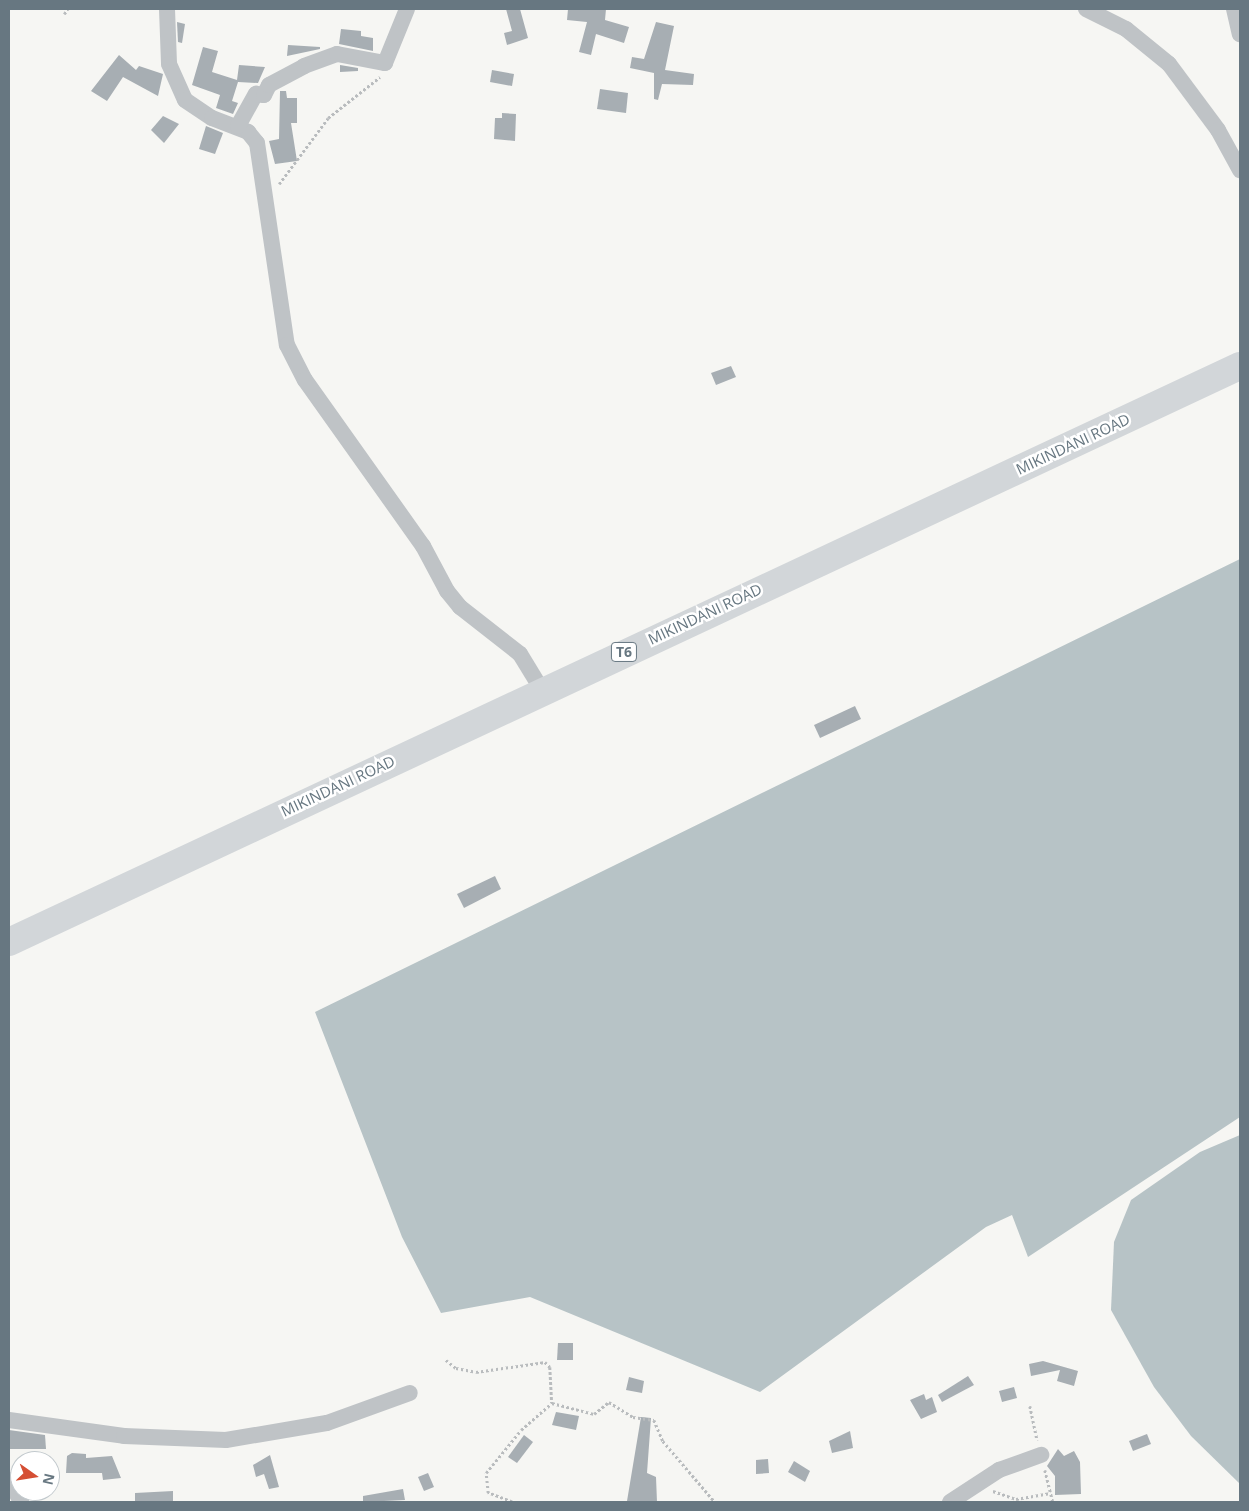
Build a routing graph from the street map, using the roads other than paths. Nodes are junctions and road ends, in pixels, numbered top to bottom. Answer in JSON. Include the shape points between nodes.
{"nodes":[{"id":1,"x":167,"y":9,"type":"edge"},
{"id":2,"x":407,"y":9,"type":"edge"},
{"id":3,"x":1086,"y":9,"type":"edge"},
{"id":4,"x":1234,"y":9,"type":"edge"},
{"id":5,"x":1240,"y":34,"type":"edge"},
{"id":6,"x":238,"y":126,"type":"junction"},
{"id":7,"x":1240,"y":170,"type":"edge"},
{"id":8,"x":1240,"y":366,"type":"edge"},
{"id":9,"x":542,"y":690,"type":"junction"},
{"id":10,"x":9,"y":942,"type":"edge"},
{"id":11,"x":410,"y":1393,"type":"dead end"},
{"id":12,"x":9,"y":1420,"type":"edge"},
{"id":13,"x":1041,"y":1455,"type":"dead end"},
{"id":14,"x":9,"y":1480,"type":"edge"},
{"id":15,"x":21,"y":1502,"type":"edge"},
{"id":16,"x":950,"y":1502,"type":"edge"}],
"edges":[{"from":1,"to":6,"type":"street","via":[[169,64],[185,100],[212,118]]},
{"from":2,"to":6,"type":"street","via":[[385,63],[337,54],[304,66],[269,85],[264,95],[256,94]]},
{"from":3,"to":7,"type":"street","via":[[1126,29],[1168,64],[1218,130]]},
{"from":4,"to":5,"type":"street"},
{"from":6,"to":9,"type":"street","via":[[257,143],[287,345],[305,380],[423,546],[447,591],[460,607],[520,654]]},
{"from":8,"to":9,"type":"highway","name":"MIKINDANI ROAD","number":"T6"},
{"from":9,"to":10,"type":"highway","name":"MIKINDANI ROAD","number":"T6"},
{"from":11,"to":12,"type":"street","via":[[327,1422],[226,1440],[124,1436]]},
{"from":13,"to":16,"type":"street","via":[[978,1482]]},
{"from":14,"to":15,"type":"street"}]}
